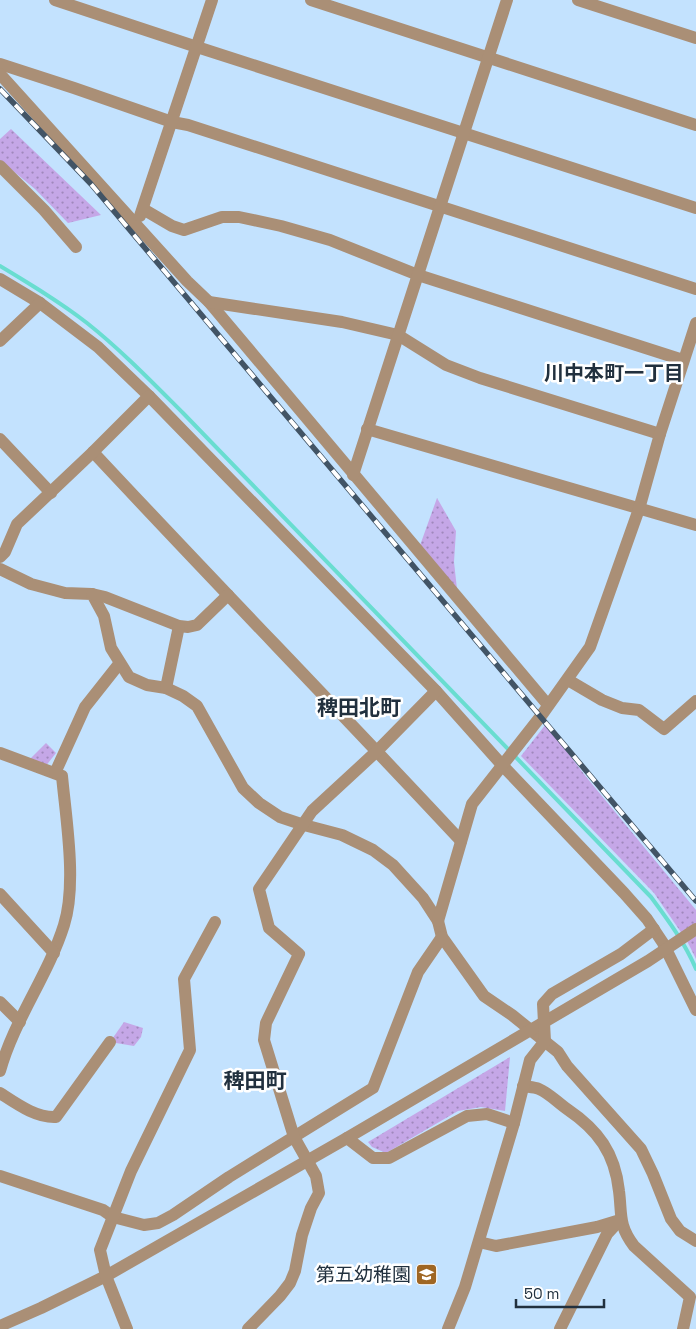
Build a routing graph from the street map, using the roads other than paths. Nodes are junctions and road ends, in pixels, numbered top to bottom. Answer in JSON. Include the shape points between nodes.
{"nodes":[{"id":1,"x":56,"y":0,"type":"edge"},
{"id":2,"x":212,"y":0,"type":"edge"},
{"id":3,"x":507,"y":0,"type":"edge"},
{"id":4,"x":578,"y":0,"type":"edge"},
{"id":5,"x":318,"y":1,"type":"edge"},
{"id":6,"x":696,"y":38,"type":"edge"},
{"id":7,"x":197,"y":47,"type":"junction"},
{"id":8,"x":488,"y":58,"type":"junction"},
{"id":9,"x":0,"y":64,"type":"edge"},
{"id":10,"x":0,"y":74,"type":"edge"},
{"id":11,"x":172,"y":122,"type":"junction"},
{"id":12,"x":696,"y":125,"type":"edge"},
{"id":13,"x":465,"y":133,"type":"junction"},
{"id":14,"x":0,"y":166,"type":"edge"},
{"id":15,"x":440,"y":208,"type":"junction"},
{"id":16,"x":696,"y":208,"type":"edge"},
{"id":17,"x":144,"y":209,"type":"junction"},
{"id":18,"x":136,"y":223,"type":"junction"},
{"id":19,"x":76,"y":247,"type":"dead end"},
{"id":20,"x":418,"y":275,"type":"junction"},
{"id":21,"x":0,"y":279,"type":"edge"},
{"id":22,"x":696,"y":289,"type":"edge"},
{"id":23,"x":209,"y":302,"type":"junction"},
{"id":24,"x":40,"y":303,"type":"junction"},
{"id":25,"x":696,"y":322,"type":"edge"},
{"id":26,"x":398,"y":335,"type":"junction"},
{"id":27,"x":0,"y":341,"type":"edge"},
{"id":28,"x":684,"y":360,"type":"junction"},
{"id":29,"x":149,"y":396,"type":"junction"},
{"id":30,"x":368,"y":429,"type":"junction"},
{"id":31,"x":660,"y":434,"type":"junction"},
{"id":32,"x":0,"y":440,"type":"edge"},
{"id":33,"x":93,"y":452,"type":"junction"},
{"id":34,"x":353,"y":475,"type":"junction"},
{"id":35,"x":51,"y":492,"type":"junction"},
{"id":36,"x":639,"y":509,"type":"junction"},
{"id":37,"x":696,"y":525,"type":"edge"},
{"id":38,"x":0,"y":557,"type":"edge"},
{"id":39,"x":0,"y":569,"type":"edge"},
{"id":40,"x":92,"y":594,"type":"junction"},
{"id":41,"x":228,"y":595,"type":"junction"},
{"id":42,"x":179,"y":626,"type":"junction"},
{"id":43,"x":119,"y":664,"type":"junction"},
{"id":44,"x":568,"y":680,"type":"junction"},
{"id":45,"x":166,"y":688,"type":"junction"},
{"id":46,"x":436,"y":691,"type":"junction"},
{"id":47,"x":696,"y":701,"type":"edge"},
{"id":48,"x":548,"y":705,"type":"junction"},
{"id":49,"x":377,"y":751,"type":"junction"},
{"id":50,"x":0,"y":753,"type":"edge"},
{"id":51,"x":504,"y":762,"type":"junction"},
{"id":52,"x":55,"y":773,"type":"junction"},
{"id":53,"x":304,"y":826,"type":"junction"},
{"id":54,"x":461,"y":841,"type":"junction"},
{"id":55,"x":0,"y":894,"type":"edge"},
{"id":56,"x":438,"y":920,"type":"junction"},
{"id":57,"x":215,"y":922,"type":"dead end"},
{"id":58,"x":696,"y":929,"type":"edge"},
{"id":59,"x":654,"y":930,"type":"junction"},
{"id":60,"x":442,"y":937,"type":"junction"},
{"id":61,"x":54,"y":953,"type":"junction"},
{"id":62,"x":0,"y":1002,"type":"edge"},
{"id":63,"x":696,"y":1010,"type":"edge"},
{"id":64,"x":20,"y":1022,"type":"junction"},
{"id":65,"x":544,"y":1041,"type":"junction"},
{"id":66,"x":110,"y":1042,"type":"dead end"},
{"id":67,"x":0,"y":1069,"type":"edge"},
{"id":68,"x":524,"y":1086,"type":"junction"},
{"id":69,"x":0,"y":1093,"type":"edge"},
{"id":70,"x":514,"y":1123,"type":"junction"},
{"id":71,"x":294,"y":1137,"type":"junction"},
{"id":72,"x":347,"y":1138,"type":"junction"},
{"id":73,"x":0,"y":1176,"type":"edge"},
{"id":74,"x":113,"y":1217,"type":"junction"},
{"id":75,"x":620,"y":1220,"type":"junction"},
{"id":76,"x":696,"y":1241,"type":"edge"},
{"id":77,"x":479,"y":1242,"type":"junction"},
{"id":78,"x":106,"y":1276,"type":"junction"},
{"id":79,"x":0,"y":1326,"type":"edge"},
{"id":80,"x":127,"y":1329,"type":"edge"},
{"id":81,"x":248,"y":1329,"type":"edge"},
{"id":82,"x":448,"y":1329,"type":"edge"},
{"id":83,"x":560,"y":1329,"type":"edge"},
{"id":84,"x":683,"y":1329,"type":"edge"}],
"edges":[{"from":1,"to":7,"type":"street"},
{"from":2,"to":7,"type":"street"},
{"from":3,"to":8,"type":"street"},
{"from":4,"to":6,"type":"street"},
{"from":5,"to":8,"type":"street"},
{"from":7,"to":11,"type":"street"},
{"from":7,"to":13,"type":"street"},
{"from":8,"to":12,"type":"street"},
{"from":8,"to":13,"type":"street"},
{"from":9,"to":11,"type":"street"},
{"from":10,"to":18,"type":"street"},
{"from":11,"to":15,"type":"street","via":[[393,190]]},
{"from":11,"to":17,"type":"street"},
{"from":13,"to":15,"type":"street"},
{"from":13,"to":16,"type":"street"},
{"from":14,"to":19,"type":"street"},
{"from":15,"to":20,"type":"street"},
{"from":15,"to":22,"type":"street"},
{"from":17,"to":18,"type":"street"},
{"from":17,"to":20,"type":"street","via":[[184,230],[222,217],[239,217],[281,226],[330,240]]},
{"from":18,"to":23,"type":"street"},
{"from":20,"to":26,"type":"street"},
{"from":20,"to":28,"type":"street"},
{"from":21,"to":24,"type":"street"},
{"from":23,"to":26,"type":"street","via":[[342,322]]},
{"from":23,"to":34,"type":"street"},
{"from":24,"to":27,"type":"street"},
{"from":24,"to":29,"type":"street","via":[[98,347]]},
{"from":25,"to":28,"type":"street"},
{"from":26,"to":30,"type":"street"},
{"from":26,"to":31,"type":"street","via":[[446,365],[480,378]]},
{"from":28,"to":31,"type":"street"},
{"from":29,"to":33,"type":"street"},
{"from":29,"to":46,"type":"street"},
{"from":30,"to":34,"type":"street"},
{"from":30,"to":36,"type":"street"},
{"from":31,"to":36,"type":"street"},
{"from":32,"to":35,"type":"street"},
{"from":33,"to":35,"type":"street"},
{"from":33,"to":41,"type":"street"},
{"from":34,"to":48,"type":"street"},
{"from":35,"to":38,"type":"street","via":[[17,524]]},
{"from":36,"to":37,"type":"street"},
{"from":36,"to":44,"type":"street","via":[[598,629]]},
{"from":39,"to":40,"type":"street","via":[[31,584],[65,593]]},
{"from":40,"to":42,"type":"street","via":[[105,596]]},
{"from":40,"to":43,"type":"street","via":[[104,616],[111,648]]},
{"from":41,"to":42,"type":"street","via":[[197,625]]},
{"from":41,"to":49,"type":"street"},
{"from":42,"to":45,"type":"street"},
{"from":43,"to":45,"type":"street","via":[[128,677]]},
{"from":43,"to":52,"type":"street","via":[[85,707]]},
{"from":44,"to":47,"type":"street","via":[[602,700],[622,708],[639,710],[664,729]]},
{"from":44,"to":48,"type":"street"},
{"from":45,"to":53,"type":"street","via":[[197,706],[243,788],[259,804]]},
{"from":46,"to":49,"type":"street"},
{"from":46,"to":51,"type":"street"},
{"from":48,"to":51,"type":"street"},
{"from":49,"to":53,"type":"street","via":[[312,811]]},
{"from":49,"to":54,"type":"street"},
{"from":50,"to":52,"type":"street"},
{"from":51,"to":54,"type":"street","via":[[472,804]]},
{"from":51,"to":59,"type":"street"},
{"from":52,"to":61,"type":"street","via":[[62,776],[70,858],[65,923]]},
{"from":53,"to":56,"type":"street","via":[[342,835],[373,850],[406,878]]},
{"from":53,"to":71,"type":"street","via":[[259,889],[270,928],[299,954],[264,1032]]},
{"from":54,"to":56,"type":"street"},
{"from":55,"to":61,"type":"street"},
{"from":56,"to":60,"type":"street"},
{"from":57,"to":74,"type":"street","via":[[184,979],[190,1050],[131,1171]]},
{"from":58,"to":72,"type":"street","via":[[648,961]]},
{"from":59,"to":63,"type":"street"},
{"from":59,"to":65,"type":"street","via":[[621,954],[552,994],[543,1004]]},
{"from":60,"to":65,"type":"street","via":[[484,996]]},
{"from":60,"to":71,"type":"street","via":[[418,972],[373,1088]]},
{"from":61,"to":64,"type":"street"},
{"from":62,"to":64,"type":"street"},
{"from":64,"to":67,"type":"street"},
{"from":65,"to":68,"type":"street","via":[[530,1060]]},
{"from":65,"to":76,"type":"street","via":[[558,1052],[640,1149],[671,1219],[680,1231]]},
{"from":66,"to":69,"type":"street","via":[[56,1117],[46,1117]]},
{"from":68,"to":70,"type":"street"},
{"from":68,"to":75,"type":"street","via":[[539,1088],[601,1139],[617,1176]]},
{"from":70,"to":72,"type":"street","via":[[487,1114],[467,1116],[390,1158],[373,1158]]},
{"from":70,"to":77,"type":"street"},
{"from":71,"to":74,"type":"street","via":[[158,1223],[144,1225]]},
{"from":71,"to":81,"type":"street","via":[[316,1176],[319,1193],[302,1235],[290,1283]]},
{"from":72,"to":78,"type":"street"},
{"from":73,"to":74,"type":"street","via":[[103,1210]]},
{"from":74,"to":78,"type":"street","via":[[100,1250]]},
{"from":75,"to":77,"type":"street","via":[[496,1246]]},
{"from":75,"to":83,"type":"street","via":[[607,1234]]},
{"from":75,"to":84,"type":"street","via":[[634,1246],[690,1297]]},
{"from":77,"to":82,"type":"street","via":[[466,1286]]},
{"from":78,"to":79,"type":"street"},
{"from":78,"to":80,"type":"street"}]}
